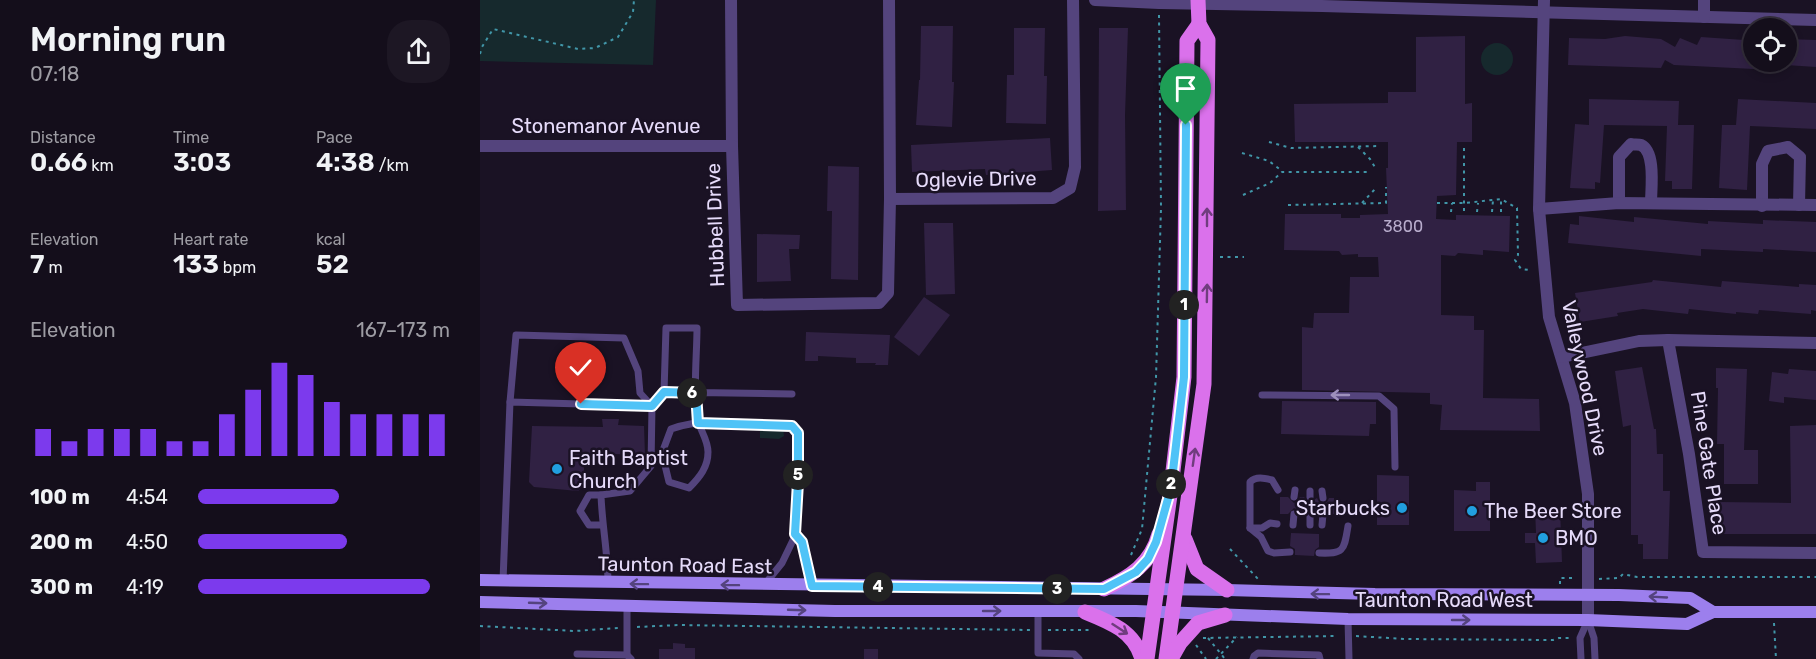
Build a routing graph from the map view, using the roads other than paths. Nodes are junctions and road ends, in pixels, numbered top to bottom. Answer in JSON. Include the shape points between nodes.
{"nodes":[{"id":1,"x":731,"y":0,"type":"edge"},
{"id":2,"x":889,"y":0,"type":"edge"},
{"id":3,"x":1073,"y":0,"type":"edge"},
{"id":4,"x":1095,"y":0,"type":"edge"},
{"id":5,"x":1704,"y":0,"type":"edge"},
{"id":6,"x":1198,"y":1,"type":"edge"},
{"id":7,"x":1388,"y":4,"type":"edge"},
{"id":8,"x":1544,"y":6,"type":"edge"},
{"id":9,"x":1704,"y":17,"type":"junction"},
{"id":10,"x":1816,"y":20,"type":"edge"},
{"id":11,"x":1199,"y":24,"type":"junction"},
{"id":12,"x":480,"y":146,"type":"edge"},
{"id":13,"x":732,"y":146,"type":"junction"},
{"id":14,"x":890,"y":199,"type":"junction"},
{"id":15,"x":1651,"y":203,"type":"junction"},
{"id":16,"x":1619,"y":204,"type":"junction"},
{"id":17,"x":1799,"y":205,"type":"junction"},
{"id":18,"x":1816,"y":205,"type":"edge"},
{"id":19,"x":1762,"y":206,"type":"junction"},
{"id":20,"x":1539,"y":209,"type":"junction"},
{"id":21,"x":1668,"y":340,"type":"junction"},
{"id":22,"x":1816,"y":343,"type":"edge"},
{"id":23,"x":1562,"y":357,"type":"junction"},
{"id":24,"x":664,"y":392,"type":"junction"},
{"id":25,"x":696,"y":393,"type":"junction"},
{"id":26,"x":792,"y":394,"type":"dead end"},
{"id":27,"x":1262,"y":395,"type":"dead end"},
{"id":28,"x":510,"y":402,"type":"junction"},
{"id":29,"x":652,"y":406,"type":"junction"},
{"id":30,"x":698,"y":423,"type":"junction"},
{"id":31,"x":1395,"y":466,"type":"dead end"},
{"id":32,"x":1171,"y":488,"type":"junction"},
{"id":33,"x":1278,"y":490,"type":"dead end"},
{"id":34,"x":602,"y":495,"type":"junction"},
{"id":35,"x":1294,"y":514,"type":"dead end"},
{"id":36,"x":1311,"y":514,"type":"dead end"},
{"id":37,"x":1323,"y":514,"type":"dead end"},
{"id":38,"x":1277,"y":524,"type":"dead end"},
{"id":39,"x":602,"y":525,"type":"junction"},
{"id":40,"x":1293,"y":525,"type":"dead end"},
{"id":41,"x":1310,"y":525,"type":"dead end"},
{"id":42,"x":1322,"y":525,"type":"dead end"},
{"id":43,"x":1348,"y":526,"type":"dead end"},
{"id":44,"x":1250,"y":528,"type":"junction"},
{"id":45,"x":795,"y":534,"type":"junction"},
{"id":46,"x":1184,"y":536,"type":"junction"},
{"id":47,"x":1290,"y":552,"type":"dead end"},
{"id":48,"x":1319,"y":553,"type":"dead end"},
{"id":49,"x":1816,"y":553,"type":"edge"},
{"id":50,"x":480,"y":580,"type":"edge"},
{"id":51,"x":502,"y":581,"type":"junction"},
{"id":52,"x":608,"y":584,"type":"junction"},
{"id":53,"x":764,"y":585,"type":"junction"},
{"id":54,"x":812,"y":586,"type":"junction"},
{"id":55,"x":1104,"y":589,"type":"junction"},
{"id":56,"x":1156,"y":589,"type":"junction"},
{"id":57,"x":1177,"y":590,"type":"junction"},
{"id":58,"x":1227,"y":590,"type":"junction"},
{"id":59,"x":1589,"y":594,"type":"junction"},
{"id":60,"x":480,"y":602,"type":"edge"},
{"id":61,"x":627,"y":606,"type":"junction"},
{"id":62,"x":1038,"y":611,"type":"junction"},
{"id":63,"x":1085,"y":612,"type":"junction"},
{"id":64,"x":1152,"y":612,"type":"junction"},
{"id":65,"x":1713,"y":612,"type":"junction"},
{"id":66,"x":1816,"y":612,"type":"edge"},
{"id":67,"x":1174,"y":614,"type":"junction"},
{"id":68,"x":1225,"y":615,"type":"junction"},
{"id":69,"x":1348,"y":619,"type":"junction"},
{"id":70,"x":1588,"y":620,"type":"junction"},
{"id":71,"x":577,"y":654,"type":"dead end"},
{"id":72,"x":1038,"y":656,"type":"edge"},
{"id":73,"x":1058,"y":656,"type":"edge"},
{"id":74,"x":629,"y":657,"type":"edge"},
{"id":75,"x":1320,"y":657,"type":"edge"},
{"id":76,"x":1079,"y":659,"type":"edge"},
{"id":77,"x":1145,"y":659,"type":"edge"},
{"id":78,"x":1166,"y":659,"type":"edge"},
{"id":79,"x":1171,"y":659,"type":"edge"},
{"id":80,"x":1253,"y":659,"type":"edge"},
{"id":81,"x":1329,"y":659,"type":"edge"},
{"id":82,"x":1349,"y":659,"type":"edge"},
{"id":83,"x":1581,"y":659,"type":"edge"},
{"id":84,"x":1595,"y":659,"type":"edge"}],
"edges":[{"from":1,"to":13,"type":"street"},
{"from":2,"to":14,"type":"street","name":"Oglevie Drive"},
{"from":3,"to":14,"type":"street","name":"Oglevie Drive","via":[[1075,167],[1070,188],[1053,198]]},
{"from":4,"to":6,"type":"street"},
{"from":5,"to":9,"type":"street"},
{"from":6,"to":7,"type":"street"},
{"from":6,"to":11,"type":"main road"},
{"from":7,"to":8,"type":"street"},
{"from":8,"to":9,"type":"street"},
{"from":8,"to":20,"type":"street","name":"Valleywood Drive"},
{"from":9,"to":10,"type":"street"},
{"from":11,"to":32,"type":"main road","via":[[1187,40],[1184,377]]},
{"from":46,"to":11,"type":"main road","one_way":true,"via":[[1204,384],[1209,40]]},
{"from":12,"to":13,"type":"street","name":"Stonemanor Avenue"},
{"from":13,"to":14,"type":"street","name":"Hubbell Drive","via":[[737,305],[879,303],[888,293]]},
{"from":15,"to":16,"type":"street"},
{"from":15,"to":16,"type":"street","via":[[1648,152],[1631,144],[1619,157]]},
{"from":15,"to":19,"type":"street"},
{"from":16,"to":20,"type":"street"},
{"from":17,"to":18,"type":"street"},
{"from":17,"to":19,"type":"street"},
{"from":17,"to":19,"type":"street","via":[[1800,157],[1788,147],[1768,151],[1762,164]]},
{"from":20,"to":23,"type":"street","name":"Valleywood Drive","via":[[1549,317]]},
{"from":21,"to":22,"type":"street"},
{"from":21,"to":23,"type":"street","via":[[1639,341]]},
{"from":21,"to":49,"type":"street","name":"Pine Gate Place","via":[[1703,552]]},
{"from":23,"to":59,"type":"street","name":"Valleywood Drive","via":[[1575,403],[1588,494]]},
{"from":24,"to":25,"type":"lane"},
{"from":24,"to":25,"type":"lane","via":[[666,328],[697,328]]},
{"from":24,"to":29,"type":"lane"},
{"from":25,"to":26,"type":"lane"},
{"from":25,"to":30,"type":"lane"},
{"from":31,"to":27,"type":"lane","one_way":true,"via":[[1394,409],[1379,396]]},
{"from":28,"to":29,"type":"lane"},
{"from":28,"to":29,"type":"lane","via":[[516,335],[624,338],[638,371],[640,393]]},
{"from":28,"to":51,"type":"lane"},
{"from":29,"to":34,"type":"lane","via":[[651,466],[630,491]]},
{"from":30,"to":30,"type":"lane","via":[[671,429],[663,453],[669,482],[689,488],[703,474],[708,452]]},
{"from":30,"to":45,"type":"lane","via":[[792,426],[798,433]]},
{"from":32,"to":55,"type":"main road","via":[[1148,559],[1136,572]]},
{"from":32,"to":56,"type":"main road"},
{"from":33,"to":44,"type":"lane","via":[[1272,480],[1262,477],[1250,482]]},
{"from":34,"to":39,"type":"lane"},
{"from":34,"to":39,"type":"lane","via":[[589,495],[580,511],[589,525]]},
{"from":35,"to":40,"type":"lane"},
{"from":36,"to":41,"type":"lane"},
{"from":37,"to":42,"type":"lane"},
{"from":38,"to":44,"type":"lane"},
{"from":39,"to":52,"type":"lane"},
{"from":43,"to":48,"type":"lane","via":[[1345,544],[1337,554]]},
{"from":44,"to":47,"type":"lane","via":[[1261,537],[1268,551]]},
{"from":45,"to":53,"type":"lane","via":[[782,563]]},
{"from":45,"to":54,"type":"lane","via":[[802,542]]},
{"from":46,"to":57,"type":"main road"},
{"from":46,"to":58,"type":"main road","via":[[1197,569]]},
{"from":50,"to":51,"type":"main road","name":"Taunton Road East"},
{"from":51,"to":52,"type":"main road","name":"Taunton Road East"},
{"from":53,"to":52,"type":"main road","name":"Taunton Road East","one_way":true},
{"from":53,"to":54,"type":"main road","name":"Taunton Road East"},
{"from":54,"to":55,"type":"main road","name":"Taunton Road East"},
{"from":55,"to":56,"type":"main road","name":"Taunton Road East"},
{"from":56,"to":57,"type":"main road","name":"Taunton Road East"},
{"from":56,"to":64,"type":"main road"},
{"from":57,"to":58,"type":"main road","name":"Taunton Road West"},
{"from":57,"to":67,"type":"main road"},
{"from":59,"to":58,"type":"main road","name":"Taunton Road West","one_way":true},
{"from":65,"to":59,"type":"main road","name":"Taunton Road West","one_way":true,"via":[[1690,598]]},
{"from":59,"to":70,"type":"street","name":"Valleywood Drive"},
{"from":60,"to":61,"type":"main road","one_way":true},
{"from":61,"to":62,"type":"main road","one_way":true},
{"from":61,"to":74,"type":"lane"},
{"from":62,"to":63,"type":"main road"},
{"from":62,"to":72,"type":"lane"},
{"from":63,"to":64,"type":"main road"},
{"from":63,"to":77,"type":"main road","one_way":true,"via":[[1125,632]]},
{"from":64,"to":67,"type":"main road"},
{"from":64,"to":77,"type":"main road"},
{"from":65,"to":66,"type":"main road","name":"Taunton Road West"},
{"from":65,"to":70,"type":"main road","name":"Taunton Road West","via":[[1687,624]]},
{"from":67,"to":68,"type":"main road","name":"Taunton Road West"},
{"from":67,"to":78,"type":"main road"},
{"from":68,"to":69,"type":"main road","name":"Taunton Road West"},
{"from":68,"to":79,"type":"main road","via":[[1198,623]]},
{"from":69,"to":70,"type":"main road","name":"Taunton Road West","one_way":true},
{"from":69,"to":82,"type":"lane"},
{"from":70,"to":83,"type":"lane","via":[[1581,638]]},
{"from":70,"to":84,"type":"lane"},
{"from":71,"to":74,"type":"lane"},
{"from":72,"to":73,"type":"lane"},
{"from":73,"to":76,"type":"lane","via":[[1074,654]]},
{"from":75,"to":80,"type":"lane","via":[[1258,653]]},
{"from":75,"to":81,"type":"lane"}]}
